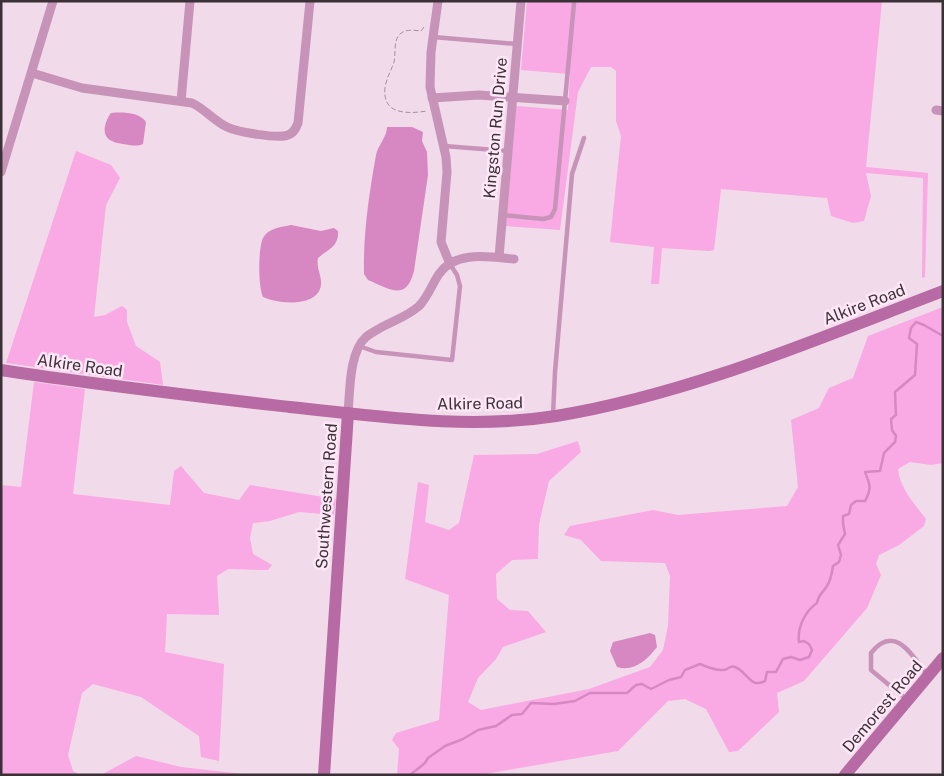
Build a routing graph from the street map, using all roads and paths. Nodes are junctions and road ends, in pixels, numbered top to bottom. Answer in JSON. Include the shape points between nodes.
{"nodes":[{"id":1,"x":53,"y":1,"type":"edge"},
{"id":2,"x":190,"y":1,"type":"edge"},
{"id":3,"x":310,"y":1,"type":"edge"},
{"id":4,"x":438,"y":1,"type":"edge"},
{"id":5,"x":521,"y":1,"type":"edge"},
{"id":6,"x":574,"y":3,"type":"dead end"},
{"id":7,"x":424,"y":26,"type":"dead end"},
{"id":8,"x":433,"y":37,"type":"junction"},
{"id":9,"x":518,"y":44,"type":"junction"},
{"id":10,"x":32,"y":73,"type":"junction"},
{"id":11,"x":513,"y":97,"type":"junction"},
{"id":12,"x":432,"y":98,"type":"junction"},
{"id":13,"x":182,"y":100,"type":"junction"},
{"id":14,"x":565,"y":101,"type":"junction"},
{"id":15,"x":435,"y":109,"type":"junction"},
{"id":16,"x":584,"y":138,"type":"dead end"},
{"id":17,"x":444,"y":146,"type":"junction"},
{"id":18,"x":508,"y":151,"type":"junction"},
{"id":19,"x":1,"y":172,"type":"edge"},
{"id":20,"x":503,"y":215,"type":"junction"},
{"id":21,"x":499,"y":257,"type":"junction"},
{"id":22,"x":514,"y":258,"type":"dead end"},
{"id":23,"x":450,"y":264,"type":"junction"},
{"id":24,"x":943,"y":292,"type":"edge"},
{"id":25,"x":359,"y":346,"type":"junction"},
{"id":26,"x":1,"y":370,"type":"edge"},
{"id":27,"x":348,"y":413,"type":"junction"},
{"id":28,"x":553,"y":416,"type":"junction"},
{"id":29,"x":943,"y":658,"type":"edge"},
{"id":30,"x":927,"y":676,"type":"junction"},
{"id":31,"x":907,"y":700,"type":"junction"},
{"id":32,"x":324,"y":775,"type":"edge"},
{"id":33,"x":845,"y":775,"type":"edge"}],
"edges":[{"from":1,"to":10,"type":"street"},
{"from":2,"to":13,"type":"street"},
{"from":3,"to":13,"type":"street","via":[[300,108],[293,132],[278,136],[236,130],[226,127],[202,108]]},
{"from":4,"to":8,"type":"street"},
{"from":5,"to":9,"type":"street","name":"Kingston Run Drive"},
{"from":6,"to":14,"type":"lane"},
{"from":7,"to":15,"type":"path","via":[[421,31],[408,30],[399,35],[385,88],[387,102],[400,112]]},
{"from":8,"to":9,"type":"lane"},
{"from":8,"to":12,"type":"street"},
{"from":9,"to":11,"type":"street","name":"Kingston Run Drive"},
{"from":10,"to":13,"type":"street","via":[[82,88]]},
{"from":10,"to":19,"type":"street"},
{"from":11,"to":12,"type":"street","via":[[463,95]]},
{"from":11,"to":14,"type":"street"},
{"from":11,"to":18,"type":"street","name":"Kingston Run Drive"},
{"from":12,"to":15,"type":"street"},
{"from":14,"to":20,"type":"lane","via":[[552,217]]},
{"from":15,"to":17,"type":"street"},
{"from":16,"to":28,"type":"lane","via":[[572,174]]},
{"from":17,"to":18,"type":"lane"},
{"from":17,"to":23,"type":"street","via":[[447,172],[441,242]]},
{"from":18,"to":20,"type":"street","name":"Kingston Run Drive"},
{"from":20,"to":21,"type":"street","name":"Kingston Run Drive"},
{"from":21,"to":22,"type":"street"},
{"from":21,"to":23,"type":"street","via":[[470,257]]},
{"from":23,"to":25,"type":"street","via":[[440,273],[420,305],[374,331]]},
{"from":23,"to":25,"type":"lane","via":[[460,286],[452,360],[376,352]]},
{"from":24,"to":28,"type":"main road","name":"Alkire Road","via":[[698,381],[634,400]]},
{"from":25,"to":27,"type":"street","name":"Southwestern Road","via":[[354,357]]},
{"from":26,"to":27,"type":"main road","name":"Alkire Road"},
{"from":27,"to":28,"type":"main road","name":"Alkire Road","via":[[463,423]]},
{"from":27,"to":32,"type":"main road","name":"Southwestern Road"},
{"from":29,"to":30,"type":"main road","name":"Demorest Road"},
{"from":30,"to":31,"type":"main road","name":"Demorest Road"},
{"from":30,"to":31,"type":"lane","via":[[905,647],[894,640],[877,645],[871,653],[871,670]]},
{"from":31,"to":33,"type":"main road","name":"Demorest Road"}]}
